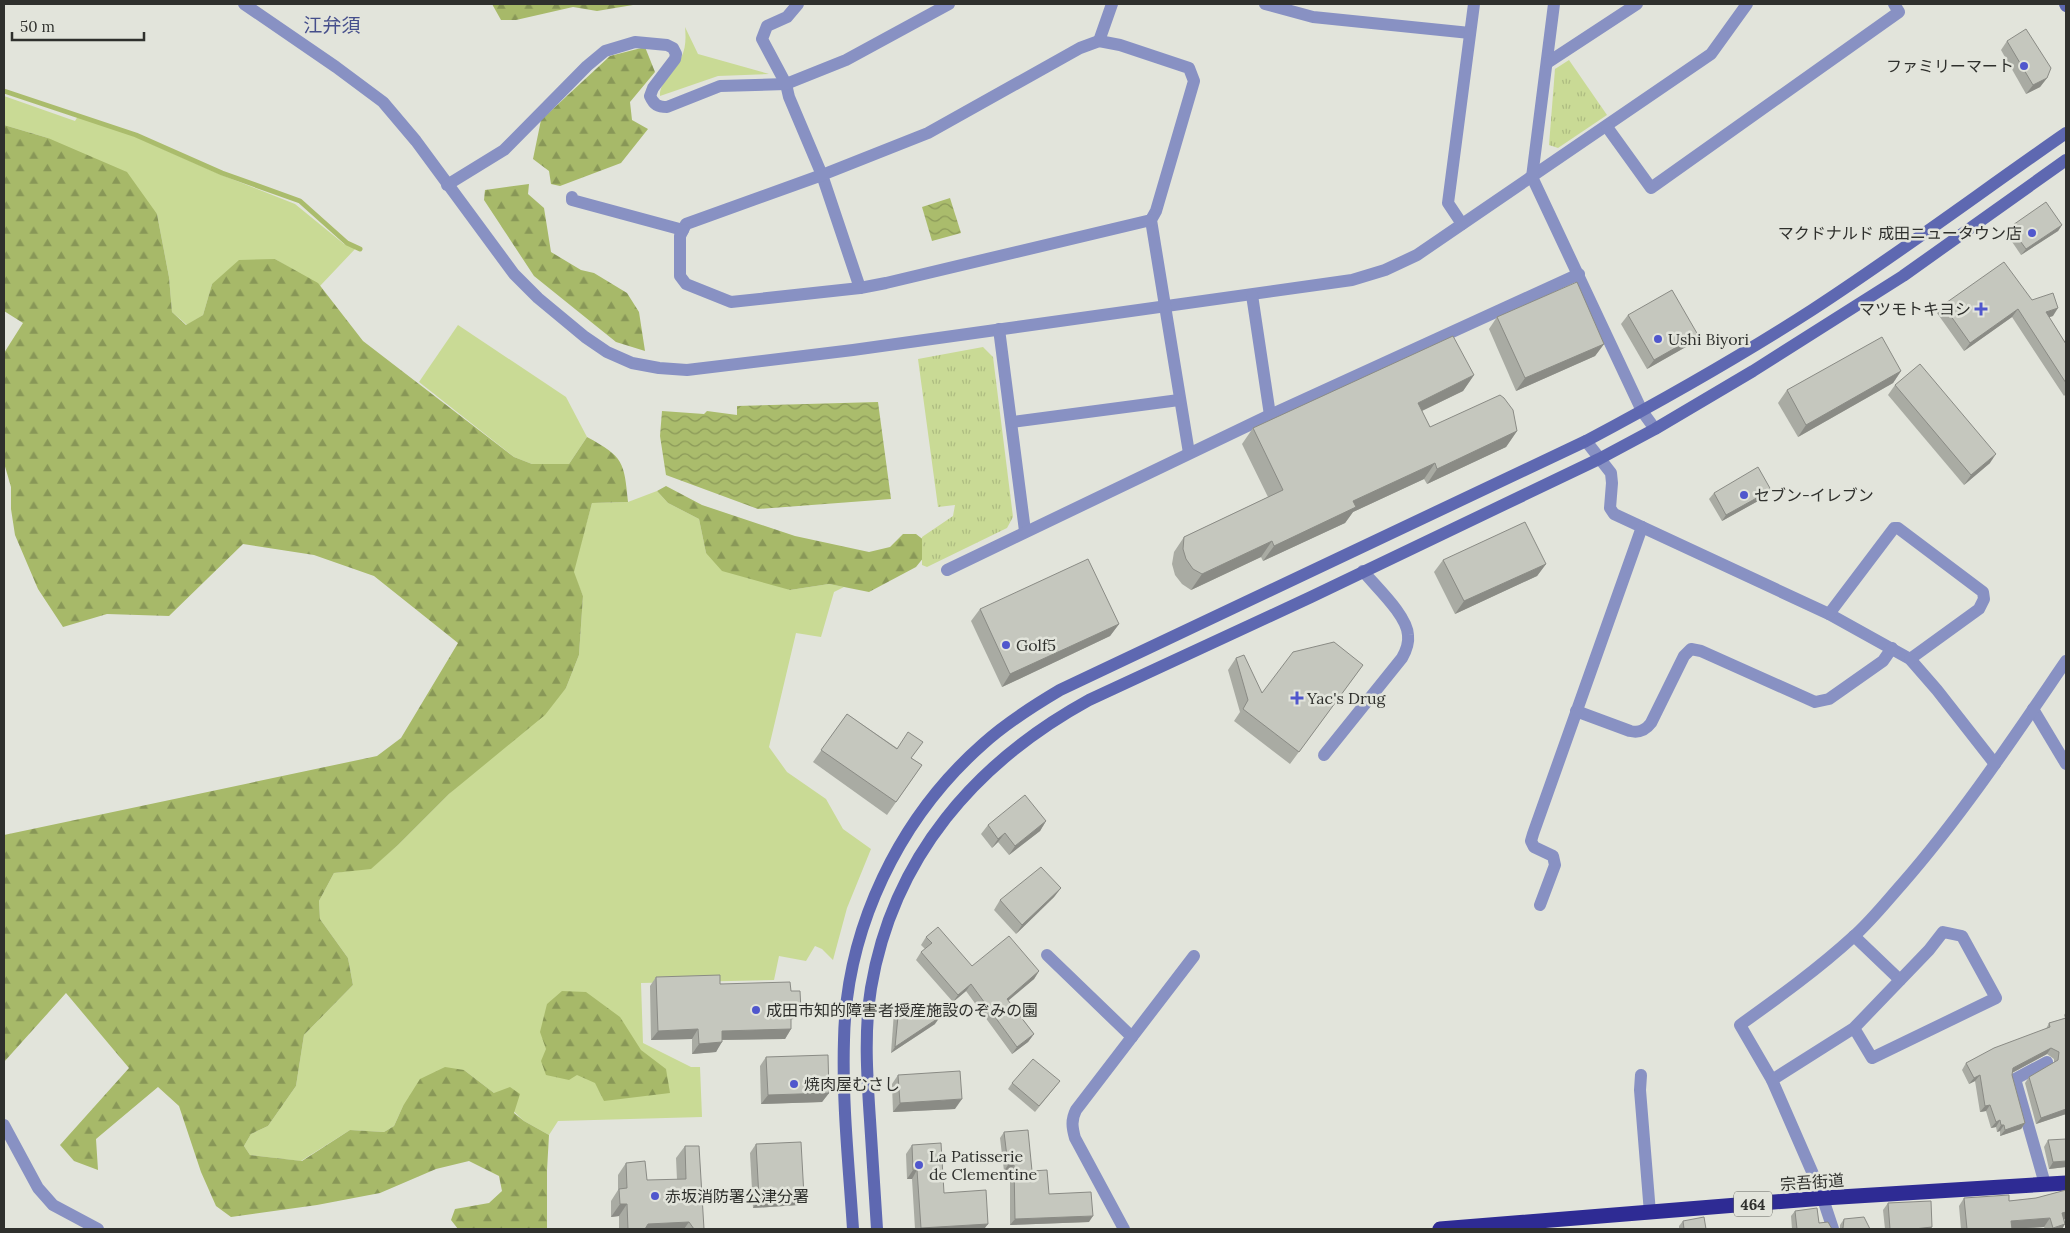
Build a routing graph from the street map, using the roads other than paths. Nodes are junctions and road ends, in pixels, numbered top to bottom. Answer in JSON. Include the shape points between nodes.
{"nodes":[{"id":1,"x":244,"y":4,"type":"edge"},
{"id":2,"x":798,"y":4,"type":"edge"},
{"id":3,"x":949,"y":4,"type":"edge"},
{"id":4,"x":1112,"y":4,"type":"edge"},
{"id":5,"x":1265,"y":4,"type":"edge"},
{"id":6,"x":1474,"y":4,"type":"edge"},
{"id":7,"x":1554,"y":4,"type":"edge"},
{"id":8,"x":1636,"y":4,"type":"edge"},
{"id":9,"x":1746,"y":4,"type":"edge"},
{"id":10,"x":1894,"y":4,"type":"edge"},
{"id":11,"x":1470,"y":33,"type":"junction"},
{"id":12,"x":1098,"y":41,"type":"junction"},
{"id":13,"x":1547,"y":63,"type":"junction"},
{"id":14,"x":786,"y":84,"type":"junction"},
{"id":15,"x":1607,"y":127,"type":"junction"},
{"id":16,"x":2066,"y":133,"type":"edge"},
{"id":17,"x":2066,"y":160,"type":"edge"},
{"id":18,"x":822,"y":175,"type":"junction"},
{"id":19,"x":1532,"y":177,"type":"junction"},
{"id":20,"x":447,"y":185,"type":"junction"},
{"id":21,"x":572,"y":197,"type":"dead end"},
{"id":22,"x":1151,"y":220,"type":"junction"},
{"id":23,"x":1462,"y":224,"type":"junction"},
{"id":24,"x":683,"y":230,"type":"junction"},
{"id":25,"x":1579,"y":274,"type":"junction"},
{"id":26,"x":860,"y":288,"type":"junction"},
{"id":27,"x":1252,"y":295,"type":"junction"},
{"id":28,"x":1166,"y":306,"type":"junction"},
{"id":29,"x":999,"y":329,"type":"junction"},
{"id":30,"x":1179,"y":400,"type":"junction"},
{"id":31,"x":1642,"y":411,"type":"junction"},
{"id":32,"x":1270,"y":415,"type":"junction"},
{"id":33,"x":1012,"y":422,"type":"junction"},
{"id":34,"x":1655,"y":429,"type":"junction"},
{"id":35,"x":1586,"y":441,"type":"junction"},
{"id":36,"x":1189,"y":453,"type":"junction"},
{"id":37,"x":1599,"y":459,"type":"junction"},
{"id":38,"x":1642,"y":527,"type":"junction"},
{"id":39,"x":1026,"y":531,"type":"junction"},
{"id":40,"x":947,"y":570,"type":"dead end"},
{"id":41,"x":1363,"y":571,"type":"junction"},
{"id":42,"x":1829,"y":614,"type":"junction"},
{"id":43,"x":1892,"y":648,"type":"junction"},
{"id":44,"x":1910,"y":659,"type":"junction"},
{"id":45,"x":2066,"y":661,"type":"edge"},
{"id":46,"x":2033,"y":709,"type":"junction"},
{"id":47,"x":1576,"y":712,"type":"junction"},
{"id":48,"x":1324,"y":755,"type":"dead end"},
{"id":49,"x":1995,"y":764,"type":"junction"},
{"id":50,"x":2066,"y":764,"type":"edge"},
{"id":51,"x":1540,"y":905,"type":"dead end"},
{"id":52,"x":1854,"y":936,"type":"junction"},
{"id":53,"x":1047,"y":955,"type":"dead end"},
{"id":54,"x":1194,"y":956,"type":"dead end"},
{"id":55,"x":1900,"y":980,"type":"junction"},
{"id":56,"x":1854,"y":1028,"type":"junction"},
{"id":57,"x":1132,"y":1037,"type":"junction"},
{"id":58,"x":2047,"y":1062,"type":"dead end"},
{"id":59,"x":1641,"y":1075,"type":"dead end"},
{"id":60,"x":1772,"y":1080,"type":"junction"},
{"id":61,"x":4,"y":1125,"type":"edge"},
{"id":62,"x":2066,"y":1183,"type":"edge"},
{"id":63,"x":2045,"y":1184,"type":"junction"},
{"id":64,"x":1824,"y":1198,"type":"junction"},
{"id":65,"x":1650,"y":1213,"type":"junction"},
{"id":66,"x":98,"y":1229,"type":"edge"},
{"id":67,"x":853,"y":1229,"type":"edge"},
{"id":68,"x":877,"y":1229,"type":"edge"},
{"id":69,"x":1124,"y":1229,"type":"edge"},
{"id":70,"x":1440,"y":1229,"type":"edge"},
{"id":71,"x":1833,"y":1229,"type":"edge"}],
"edges":[{"from":1,"to":20,"type":"street","via":[[383,102]]},
{"from":2,"to":14,"type":"street","via":[[787,17],[767,26],[762,39]]},
{"from":3,"to":14,"type":"street","via":[[846,60]]},
{"from":4,"to":12,"type":"street"},
{"from":5,"to":11,"type":"street","via":[[1314,17]]},
{"from":6,"to":11,"type":"street"},
{"from":7,"to":13,"type":"street"},
{"from":8,"to":13,"type":"street"},
{"from":9,"to":15,"type":"street","via":[[1712,54]]},
{"from":10,"to":15,"type":"street","via":[[1899,12],[1651,188]]},
{"from":11,"to":23,"type":"street","via":[[1448,203]]},
{"from":12,"to":18,"type":"street","via":[[928,133]]},
{"from":12,"to":22,"type":"street","via":[[1189,68],[1194,81]]},
{"from":13,"to":19,"type":"street"},
{"from":14,"to":18,"type":"street"},
{"from":14,"to":20,"type":"street","via":[[720,86],[667,107],[658,107],[650,96],[676,54],[667,45],[635,42],[605,51],[504,150]]},
{"from":15,"to":19,"type":"street"},
{"from":16,"to":31,"type":"street","via":[[1812,310]]},
{"from":17,"to":34,"type":"street","via":[[1891,284]]},
{"from":18,"to":24,"type":"street","via":[[686,224]]},
{"from":18,"to":26,"type":"street"},
{"from":19,"to":23,"type":"street"},
{"from":19,"to":25,"type":"street"},
{"from":20,"to":29,"type":"street","via":[[514,274],[538,298],[585,337],[632,363],[687,370]]},
{"from":21,"to":24,"type":"street","via":[[572,200]]},
{"from":22,"to":26,"type":"street"},
{"from":22,"to":28,"type":"street"},
{"from":23,"to":27,"type":"street","via":[[1401,264],[1369,276]]},
{"from":24,"to":26,"type":"street","via":[[680,236],[680,276],[686,284],[731,302]]},
{"from":25,"to":31,"type":"street"},
{"from":25,"to":32,"type":"street"},
{"from":27,"to":28,"type":"street"},
{"from":27,"to":32,"type":"street"},
{"from":28,"to":29,"type":"street"},
{"from":28,"to":30,"type":"street"},
{"from":29,"to":33,"type":"street"},
{"from":30,"to":33,"type":"street"},
{"from":30,"to":36,"type":"street"},
{"from":31,"to":34,"type":"street"},
{"from":31,"to":35,"type":"street"},
{"from":32,"to":36,"type":"street"},
{"from":33,"to":39,"type":"street"},
{"from":34,"to":37,"type":"street"},
{"from":35,"to":37,"type":"street"},
{"from":35,"to":67,"type":"street","via":[[1060,690],[1010,722],[948,779],[918,815],[884,875],[868,913],[850,978],[844,1040]]},
{"from":36,"to":39,"type":"street"},
{"from":37,"to":38,"type":"street","via":[[1611,473],[1610,508],[1614,514]]},
{"from":37,"to":41,"type":"street"},
{"from":38,"to":42,"type":"street"},
{"from":38,"to":47,"type":"street"},
{"from":39,"to":40,"type":"street"},
{"from":41,"to":48,"type":"street","via":[[1404,621],[1408,643],[1402,658]]},
{"from":41,"to":68,"type":"street","via":[[1057,717],[1024,740],[972,787],[923,848],[893,907],[871,989],[867,1074]]},
{"from":42,"to":43,"type":"street"},
{"from":42,"to":44,"type":"street","via":[[1894,528],[1898,528],[1983,592],[1984,599],[1979,609]]},
{"from":43,"to":44,"type":"street"},
{"from":43,"to":47,"type":"street","via":[[1876,666],[1829,699],[1816,702],[1690,649],[1650,723],[1642,731],[1630,731]]},
{"from":44,"to":49,"type":"street"},
{"from":45,"to":46,"type":"street"},
{"from":46,"to":49,"type":"street"},
{"from":46,"to":50,"type":"street"},
{"from":47,"to":51,"type":"street","via":[[1531,841],[1538,850],[1553,856],[1555,865]]},
{"from":49,"to":52,"type":"street","via":[[1930,852]]},
{"from":52,"to":55,"type":"street"},
{"from":52,"to":60,"type":"street","via":[[1793,987],[1740,1025]]},
{"from":53,"to":57,"type":"street"},
{"from":54,"to":57,"type":"street"},
{"from":55,"to":56,"type":"street"},
{"from":55,"to":56,"type":"street","via":[[1943,932],[1962,936],[1996,998],[1872,1058]]},
{"from":56,"to":60,"type":"street"},
{"from":57,"to":69,"type":"street","via":[[1076,1110],[1072,1122],[1075,1138]]},
{"from":58,"to":63,"type":"street","via":[[2015,1079]]},
{"from":59,"to":65,"type":"street"},
{"from":60,"to":64,"type":"street"},
{"from":61,"to":66,"type":"street","via":[[38,1188],[53,1205]]},
{"from":62,"to":63,"type":"highway","name":"宗吾街道","number":"464"},
{"from":63,"to":64,"type":"highway","name":"宗吾街道","number":"464"},
{"from":64,"to":65,"type":"highway","name":"宗吾街道","number":"464"},
{"from":64,"to":71,"type":"street"},
{"from":65,"to":70,"type":"highway","name":"宗吾街道","number":"464"}]}
